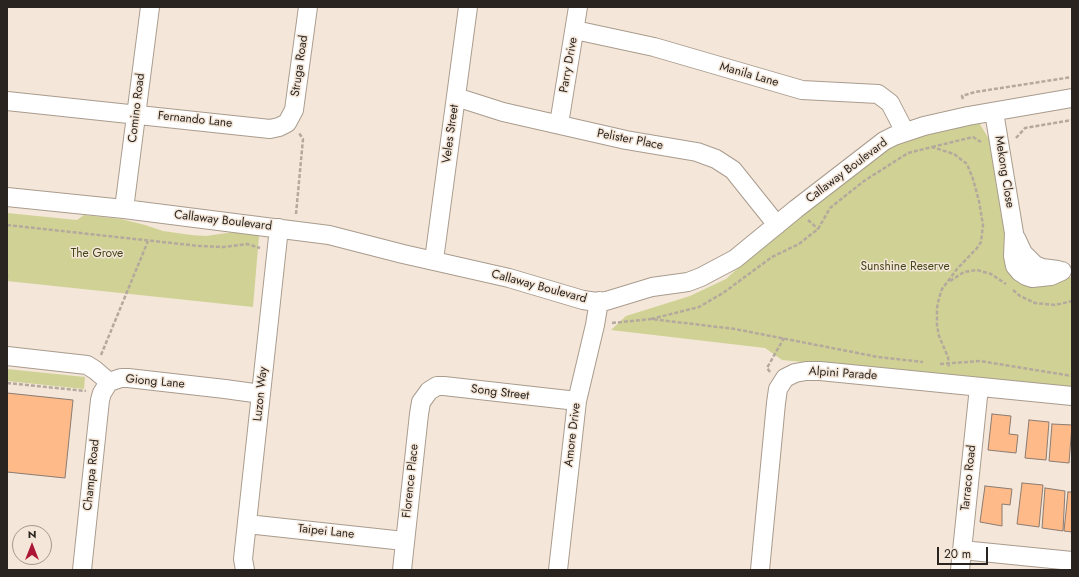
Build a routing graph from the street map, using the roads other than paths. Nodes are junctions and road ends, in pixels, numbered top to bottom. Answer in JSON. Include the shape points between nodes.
{"nodes":[{"id":1,"x":150,"y":7,"type":"edge"},
{"id":2,"x":308,"y":7,"type":"edge"},
{"id":3,"x":468,"y":7,"type":"edge"},
{"id":4,"x":578,"y":7,"type":"edge"},
{"id":5,"x":575,"y":30,"type":"junction"},
{"id":6,"x":456,"y":97,"type":"junction"},
{"id":7,"x":1072,"y":98,"type":"edge"},
{"id":8,"x":7,"y":101,"type":"edge"},
{"id":9,"x":994,"y":112,"type":"junction"},
{"id":10,"x":136,"y":114,"type":"junction"},
{"id":11,"x":289,"y":121,"type":"joint"},
{"id":12,"x":559,"y":124,"type":"junction"},
{"id":13,"x":905,"y":132,"type":"junction"},
{"id":14,"x":7,"y":197,"type":"edge"},
{"id":15,"x":124,"y":209,"type":"junction"},
{"id":16,"x":777,"y":225,"type":"junction"},
{"id":17,"x":286,"y":229,"type":"junction"},
{"id":18,"x":434,"y":260,"type":"junction"},
{"id":19,"x":1067,"y":270,"type":"edge"},
{"id":20,"x":599,"y":302,"type":"junction"},
{"id":21,"x":7,"y":356,"type":"edge"},
{"id":22,"x":109,"y":382,"type":"junction"},
{"id":23,"x":979,"y":387,"type":"junction"},
{"id":24,"x":261,"y":394,"type":"junction"},
{"id":25,"x":426,"y":394,"type":"joint"},
{"id":26,"x":1072,"y":396,"type":"edge"},
{"id":27,"x":577,"y":402,"type":"junction"},
{"id":28,"x":247,"y":524,"type":"junction"},
{"id":29,"x":404,"y":541,"type":"junction"},
{"id":30,"x":962,"y":550,"type":"junction"},
{"id":31,"x":1072,"y":561,"type":"edge"},
{"id":32,"x":242,"y":566,"type":"edge"},
{"id":33,"x":82,"y":570,"type":"edge"},
{"id":34,"x":402,"y":570,"type":"edge"},
{"id":35,"x":558,"y":570,"type":"edge"},
{"id":36,"x":760,"y":570,"type":"edge"},
{"id":37,"x":960,"y":570,"type":"edge"}],
"edges":[{"from":1,"to":10,"type":"street","name":"Comino Road"},
{"from":2,"to":11,"type":"street","name":"Struga Road","via":[[294,110]]},
{"from":3,"to":6,"type":"street","name":"Veles Street"},
{"from":4,"to":5,"type":"street","name":"Parry Drive"},
{"from":5,"to":12,"type":"street","name":"Parry Drive"},
{"from":5,"to":13,"type":"street","name":"Manila Lane","via":[[654,47],[802,90],[878,94],[890,102]]},
{"from":6,"to":12,"type":"street","name":"Pelister Place","via":[[503,112]]},
{"from":6,"to":18,"type":"street","name":"Veles Street"},
{"from":7,"to":9,"type":"street","name":"Callaway Boulevard"},
{"from":8,"to":10,"type":"street","name":"Fernando Lane"},
{"from":9,"to":13,"type":"street","name":"Callaway Boulevard"},
{"from":9,"to":19,"type":"street","name":"Mekong Close","via":[[1014,233],[1023,253],[1034,265]]},
{"from":10,"to":11,"type":"street","name":"Fernando Lane","via":[[270,128]]},
{"from":10,"to":15,"type":"street","name":"Comino Road"},
{"from":12,"to":16,"type":"street","name":"Pelister Place","via":[[626,140],[697,152],[716,159],[733,170]]},
{"from":13,"to":16,"type":"street","name":"Callaway Boulevard","via":[[884,141]]},
{"from":14,"to":15,"type":"street","name":"Callaway Boulevard"},
{"from":15,"to":17,"type":"street","name":"Callaway Boulevard"},
{"from":16,"to":20,"type":"street","name":"Callaway Boulevard","via":[[735,259],[701,277]]},
{"from":17,"to":18,"type":"street","name":"Callaway Boulevard","via":[[329,235]]},
{"from":17,"to":24,"type":"street","name":"Luzon Way","via":[[276,251]]},
{"from":18,"to":20,"type":"street","name":"Callaway Boulevard"},
{"from":20,"to":27,"type":"street","name":"Amore Drive","via":[[596,325]]},
{"from":21,"to":22,"type":"street","name":"Giong Lane","via":[[81,364],[93,368]]},
{"from":22,"to":24,"type":"street","name":"Giong Lane","via":[[128,378]]},
{"from":22,"to":33,"type":"street","name":"Champa Road","via":[[100,400]]},
{"from":23,"to":26,"type":"street","name":"Alpini Parade"},
{"from":23,"to":30,"type":"street","name":"Tarraco Road"},
{"from":23,"to":36,"type":"street","name":"Alpini Parade","via":[[820,371],[795,373],[785,378],[778,389],[776,403]]},
{"from":24,"to":28,"type":"street","name":"Luzon Way"},
{"from":25,"to":27,"type":"street","name":"Song Street","via":[[437,386],[444,386]]},
{"from":25,"to":29,"type":"street","name":"Florence Place","via":[[418,414]]},
{"from":27,"to":35,"type":"street","name":"Amore Drive"},
{"from":28,"to":29,"type":"street","name":"Taipei Lane"},
{"from":28,"to":32,"type":"street","name":"Luzon Way"},
{"from":29,"to":34,"type":"street","name":"Florence Place"},
{"from":30,"to":31,"type":"street"},
{"from":30,"to":37,"type":"street","name":"Tarraco Road"}]}
